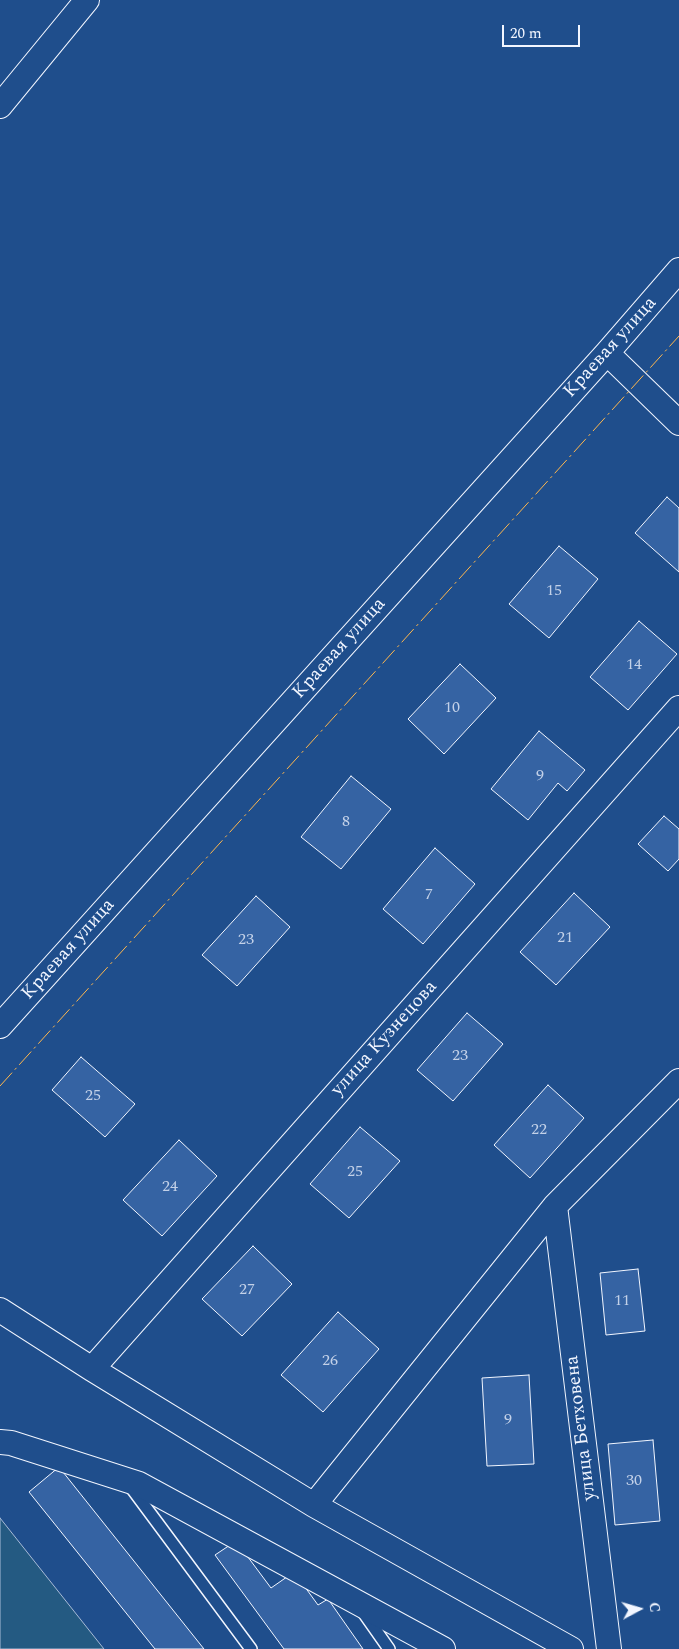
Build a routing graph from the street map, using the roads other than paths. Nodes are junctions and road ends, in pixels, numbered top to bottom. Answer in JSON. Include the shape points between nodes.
{"nodes":[{"id":1,"x":87,"y":0,"type":"edge"},
{"id":2,"x":0,"y":106,"type":"edge"},
{"id":3,"x":679,"y":270,"type":"edge"},
{"id":4,"x":607,"y":353,"type":"junction"},
{"id":5,"x":679,"y":423,"type":"edge"},
{"id":6,"x":679,"y":708,"type":"edge"},
{"id":7,"x":0,"y":1026,"type":"edge"},
{"id":8,"x":679,"y":1081,"type":"edge"},
{"id":9,"x":554,"y":1206,"type":"junction"},
{"id":10,"x":0,"y":1310,"type":"edge"},
{"id":11,"x":92,"y":1369,"type":"junction"},
{"id":12,"x":0,"y":1442,"type":"edge"},
{"id":13,"x":125,"y":1479,"type":"junction"},
{"id":14,"x":314,"y":1505,"type":"junction"},
{"id":15,"x":356,"y":1602,"type":"junction"},
{"id":16,"x":252,"y":1649,"type":"edge"},
{"id":17,"x":390,"y":1649,"type":"edge"},
{"id":18,"x":443,"y":1649,"type":"edge"},
{"id":19,"x":571,"y":1649,"type":"edge"},
{"id":20,"x":609,"y":1649,"type":"edge"}],
"edges":[{"from":1,"to":2,"type":"street"},
{"from":3,"to":4,"type":"street","name":"Краевая улица"},
{"from":4,"to":5,"type":"street"},
{"from":4,"to":7,"type":"street","name":"Краевая улица"},
{"from":6,"to":11,"type":"street","name":"улица Кузнецова"},
{"from":8,"to":9,"type":"street"},
{"from":9,"to":14,"type":"street"},
{"from":9,"to":20,"type":"street","name":"улица Бетховена"},
{"from":10,"to":11,"type":"street"},
{"from":11,"to":14,"type":"street"},
{"from":12,"to":13,"type":"street","via":[[11,1442]]},
{"from":13,"to":15,"type":"street"},
{"from":13,"to":16,"type":"lane"},
{"from":14,"to":19,"type":"street"},
{"from":15,"to":17,"type":"lane"},
{"from":15,"to":18,"type":"street"}]}
